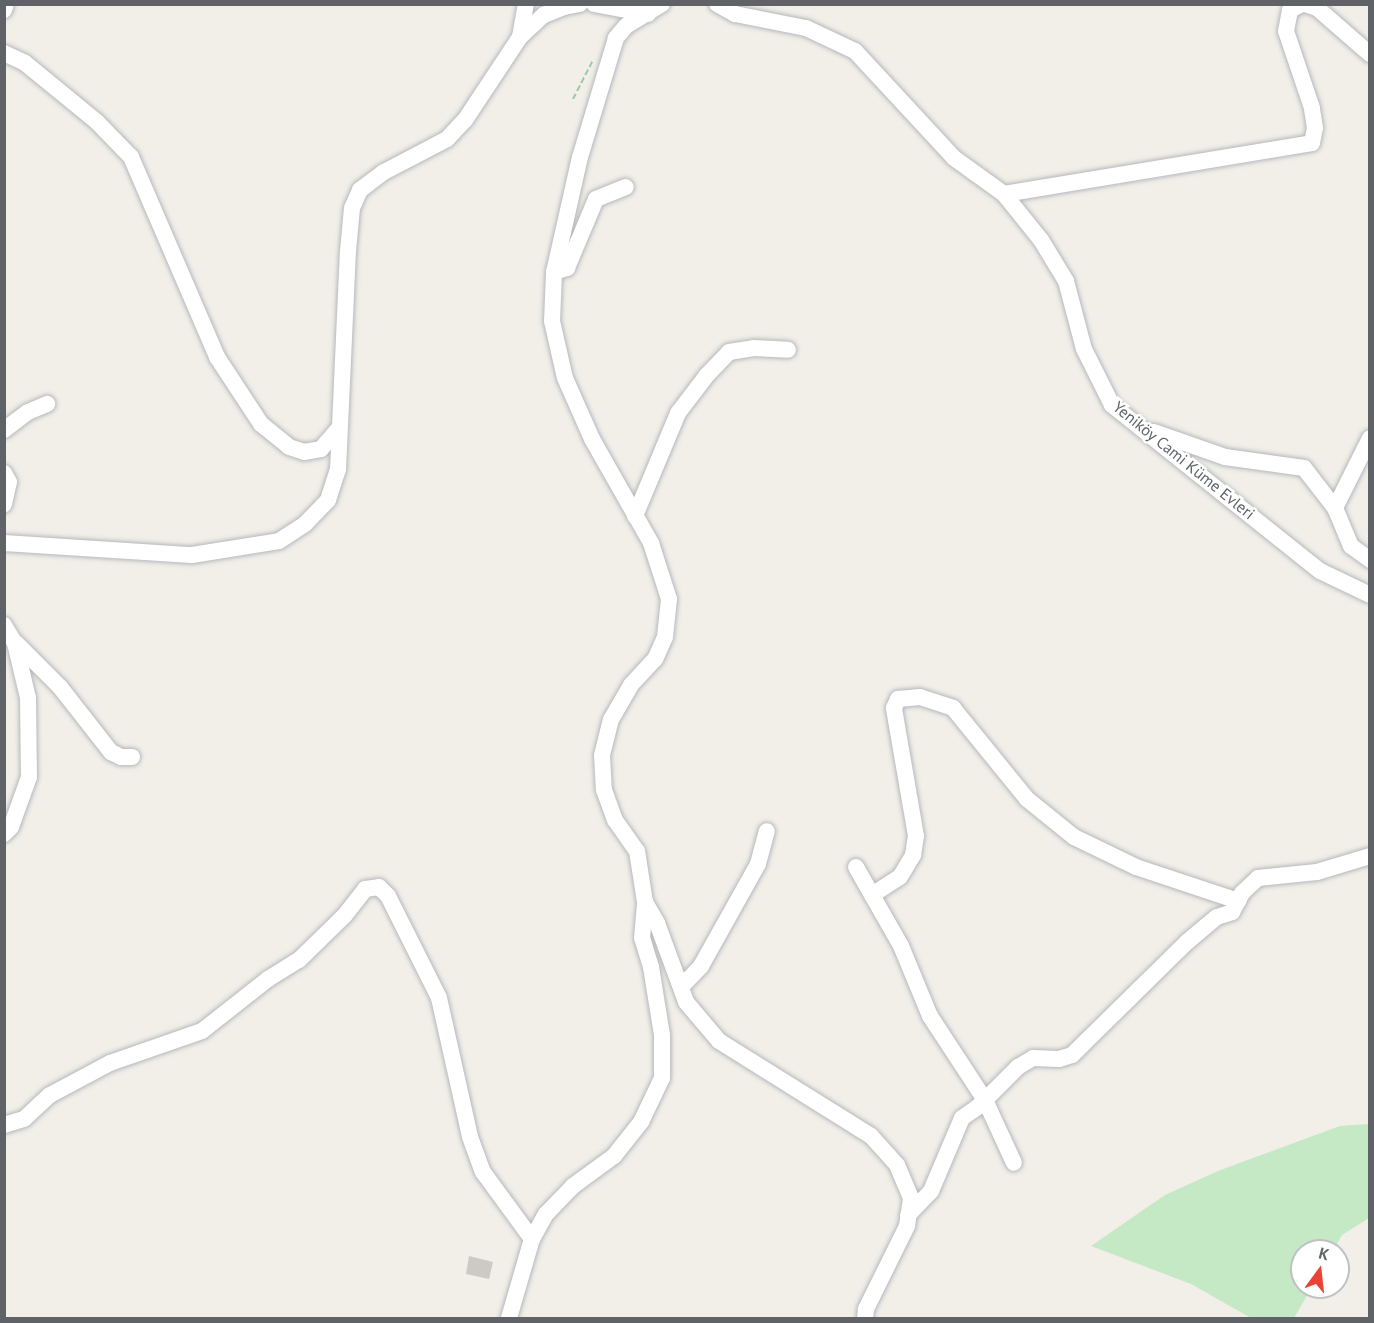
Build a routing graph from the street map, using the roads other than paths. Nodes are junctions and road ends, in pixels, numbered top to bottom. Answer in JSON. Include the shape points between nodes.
{"nodes":[{"id":1,"x":6,"y":4,"type":"edge"},
{"id":2,"x":526,"y":4,"type":"edge"},
{"id":3,"x":580,"y":4,"type":"edge"},
{"id":4,"x":594,"y":4,"type":"edge"},
{"id":5,"x":662,"y":4,"type":"edge"},
{"id":6,"x":717,"y":4,"type":"edge"},
{"id":7,"x":1304,"y":4,"type":"edge"},
{"id":8,"x":736,"y":9,"type":"edge"},
{"id":9,"x":4,"y":10,"type":"edge"},
{"id":10,"x":648,"y":14,"type":"junction"},
{"id":11,"x":520,"y":37,"type":"junction"},
{"id":12,"x":4,"y":53,"type":"edge"},
{"id":13,"x":1370,"y":54,"type":"edge"},
{"id":14,"x":626,"y":187,"type":"dead end"},
{"id":15,"x":1004,"y":194,"type":"junction"},
{"id":16,"x":554,"y":272,"type":"junction"},
{"id":17,"x":788,"y":350,"type":"dead end"},
{"id":18,"x":47,"y":404,"type":"dead end"},
{"id":19,"x":1142,"y":427,"type":"junction"},
{"id":20,"x":339,"y":428,"type":"junction"},
{"id":21,"x":4,"y":430,"type":"edge"},
{"id":22,"x":1370,"y":438,"type":"edge"},
{"id":23,"x":4,"y":474,"type":"edge"},
{"id":24,"x":4,"y":504,"type":"edge"},
{"id":25,"x":1335,"y":508,"type":"junction"},
{"id":26,"x":635,"y":516,"type":"junction"},
{"id":27,"x":4,"y":543,"type":"edge"},
{"id":28,"x":1370,"y":560,"type":"edge"},
{"id":29,"x":1370,"y":596,"type":"edge"},
{"id":30,"x":4,"y":625,"type":"edge"},
{"id":31,"x":15,"y":643,"type":"junction"},
{"id":32,"x":132,"y":757,"type":"dead end"},
{"id":33,"x":767,"y":831,"type":"dead end"},
{"id":34,"x":4,"y":834,"type":"edge"},
{"id":35,"x":1370,"y":856,"type":"edge"},
{"id":36,"x":856,"y":867,"type":"dead end"},
{"id":37,"x":872,"y":895,"type":"junction"},
{"id":38,"x":1238,"y":900,"type":"junction"},
{"id":39,"x":645,"y":902,"type":"junction"},
{"id":40,"x":681,"y":987,"type":"junction"},
{"id":41,"x":985,"y":1100,"type":"junction"},
{"id":42,"x":4,"y":1125,"type":"edge"},
{"id":43,"x":1014,"y":1163,"type":"dead end"},
{"id":44,"x":908,"y":1215,"type":"junction"},
{"id":45,"x":531,"y":1239,"type":"junction"},
{"id":46,"x":509,"y":1318,"type":"edge"},
{"id":47,"x":865,"y":1318,"type":"edge"}],
"edges":[{"from":1,"to":9,"type":"street"},
{"from":2,"to":11,"type":"street"},
{"from":3,"to":11,"type":"street","via":[[544,15]]},
{"from":4,"to":10,"type":"street"},
{"from":5,"to":10,"type":"street"},
{"from":6,"to":8,"type":"street","name":"Yeniköy Cami Küme Evleri"},
{"from":7,"to":13,"type":"street","via":[[1317,8]]},
{"from":7,"to":15,"type":"street","via":[[1290,10],[1286,31],[1312,108],[1312,142]]},
{"from":8,"to":15,"type":"street","name":"Yeniköy Cami Küme Evleri","via":[[806,28],[855,51],[954,158]]},
{"from":10,"to":16,"type":"street","via":[[626,26],[616,38],[605,67]]},
{"from":11,"to":20,"type":"street","via":[[465,120],[447,139],[384,172],[360,190],[352,208],[348,251]]},
{"from":12,"to":20,"type":"street","via":[[25,63],[97,122],[131,157],[217,357],[261,424],[289,447],[304,452],[321,448]]},
{"from":14,"to":16,"type":"street","via":[[596,200],[567,268]]},
{"from":15,"to":19,"type":"street","name":"Yeniköy Cami Küme Evleri","via":[[1041,240],[1066,281],[1084,349],[1112,405]]},
{"from":16,"to":26,"type":"street","via":[[552,321],[565,378],[592,439]]},
{"from":17,"to":26,"type":"street","via":[[754,348],[729,352],[707,375],[678,413]]},
{"from":18,"to":21,"type":"street"},
{"from":19,"to":25,"type":"street","via":[[1225,457],[1304,468]]},
{"from":19,"to":29,"type":"street","name":"Yeniköy Cami Küme Evleri","via":[[1320,571]]},
{"from":20,"to":27,"type":"street","via":[[338,470],[328,500],[304,524],[279,541],[192,555]]},
{"from":22,"to":25,"type":"street"},
{"from":23,"to":24,"type":"street","via":[[9,482]]},
{"from":25,"to":28,"type":"street","via":[[1351,546]]},
{"from":26,"to":39,"type":"street","via":[[651,543],[669,599],[665,637],[655,659],[631,685],[611,719],[602,755],[604,790],[615,820],[637,851]]},
{"from":30,"to":31,"type":"street"},
{"from":31,"to":32,"type":"street","via":[[60,687],[111,752]]},
{"from":31,"to":34,"type":"street","via":[[28,698],[29,777]]},
{"from":33,"to":40,"type":"street","via":[[758,864],[701,966]]},
{"from":35,"to":38,"type":"street","via":[[1317,872],[1258,878]]},
{"from":36,"to":37,"type":"street"},
{"from":37,"to":38,"type":"street","via":[[900,877],[913,855],[916,836],[894,708],[898,699],[920,697],[952,708],[1027,799],[1074,837],[1136,867]]},
{"from":37,"to":41,"type":"street","via":[[901,945],[930,1016]]},
{"from":38,"to":41,"type":"street","via":[[1232,912],[1217,917],[1187,942],[1072,1055],[1033,1058],[1018,1067]]},
{"from":39,"to":40,"type":"street"},
{"from":39,"to":45,"type":"street","via":[[642,938],[662,1035],[662,1078],[641,1122],[614,1156],[573,1186],[546,1214]]},
{"from":40,"to":44,"type":"street","via":[[686,1002],[719,1041],[871,1136],[897,1165],[910,1198]]},
{"from":41,"to":43,"type":"street"},
{"from":41,"to":44,"type":"street","via":[[962,1118],[931,1191]]},
{"from":42,"to":45,"type":"street","via":[[24,1119],[50,1095],[110,1063],[202,1031],[299,960],[345,915],[365,889],[379,887],[388,896],[439,998],[470,1137],[483,1172]]},
{"from":44,"to":47,"type":"street","via":[[907,1226]]},
{"from":45,"to":46,"type":"street"}]}
